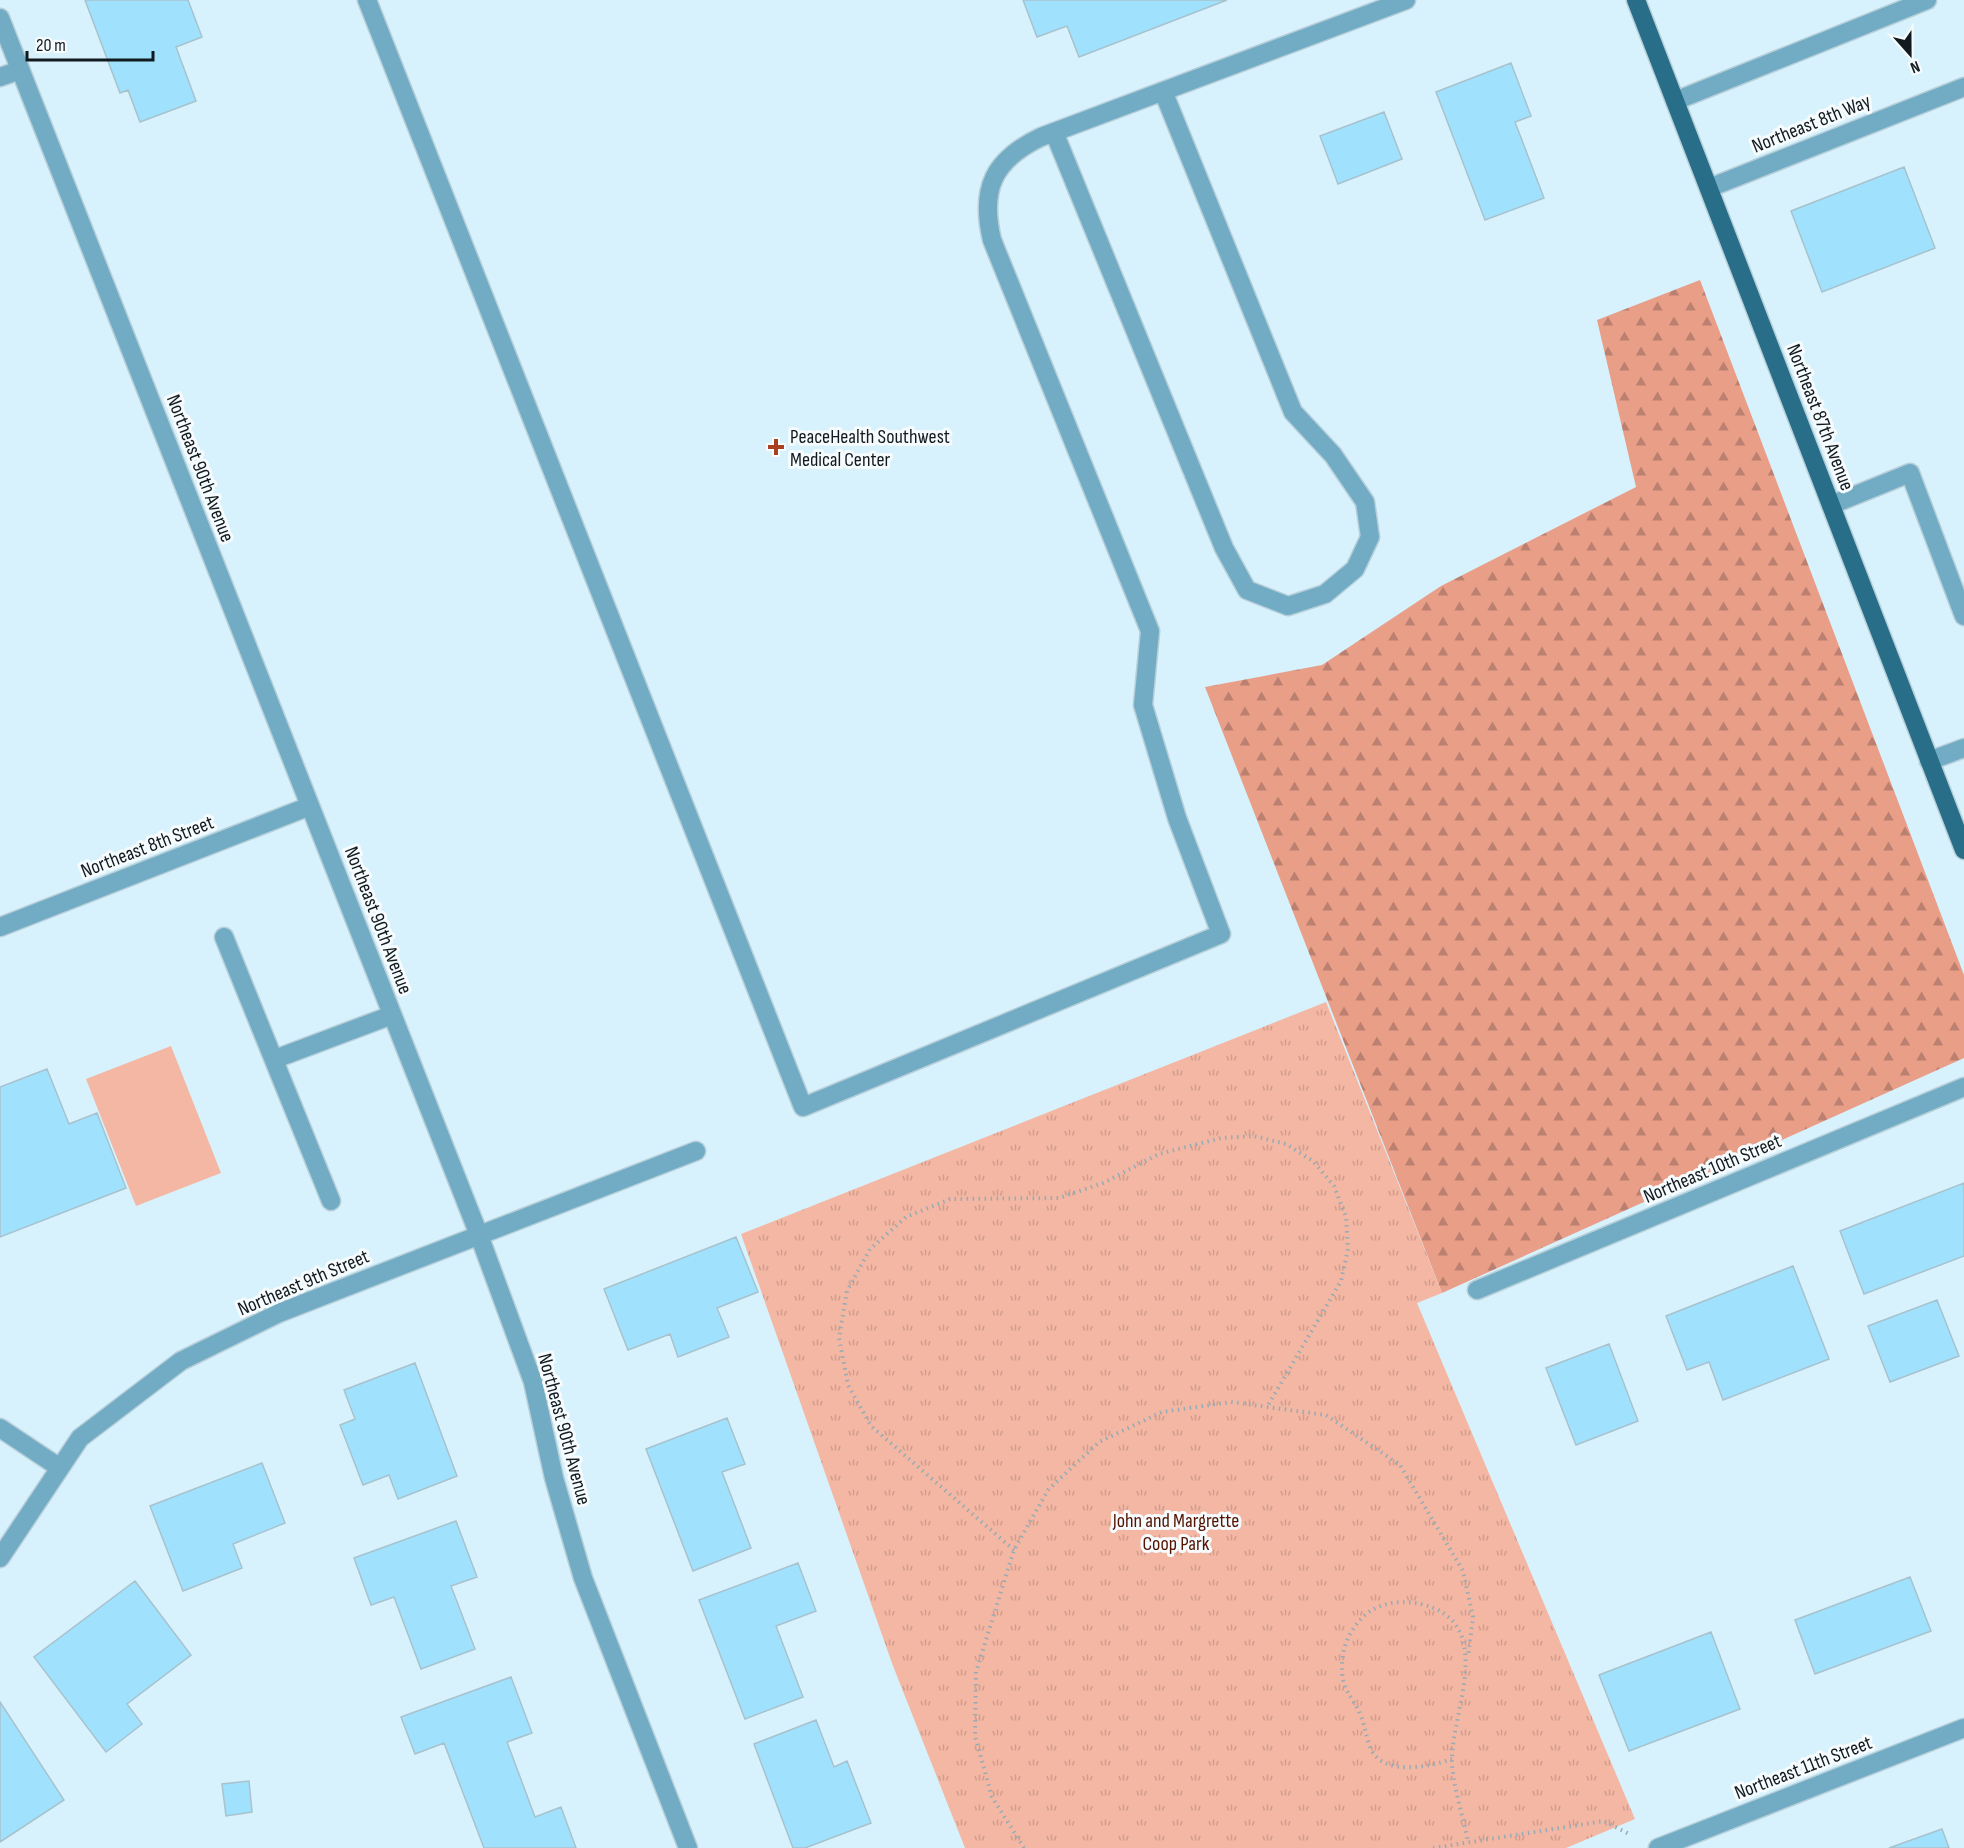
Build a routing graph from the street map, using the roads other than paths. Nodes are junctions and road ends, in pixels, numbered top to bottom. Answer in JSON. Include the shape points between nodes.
{"nodes":[{"id":1,"x":368,"y":0,"type":"edge"},
{"id":2,"x":1406,"y":0,"type":"edge"},
{"id":3,"x":1636,"y":0,"type":"edge"},
{"id":4,"x":1927,"y":0,"type":"edge"},
{"id":5,"x":0,"y":18,"type":"edge"},
{"id":6,"x":20,"y":70,"type":"junction"},
{"id":7,"x":0,"y":77,"type":"edge"},
{"id":8,"x":1964,"y":87,"type":"edge"},
{"id":9,"x":1163,"y":91,"type":"junction"},
{"id":10,"x":1675,"y":101,"type":"junction"},
{"id":11,"x":1054,"y":132,"type":"junction"},
{"id":12,"x":1709,"y":188,"type":"junction"},
{"id":13,"x":1831,"y":505,"type":"junction"},
{"id":14,"x":1964,"y":616,"type":"edge"},
{"id":15,"x":1964,"y":748,"type":"edge"},
{"id":16,"x":1929,"y":760,"type":"junction"},
{"id":17,"x":310,"y":806,"type":"junction"},
{"id":18,"x":1964,"y":850,"type":"edge"},
{"id":19,"x":0,"y":927,"type":"edge"},
{"id":20,"x":224,"y":937,"type":"dead end"},
{"id":21,"x":392,"y":1015,"type":"junction"},
{"id":22,"x":275,"y":1059,"type":"junction"},
{"id":23,"x":1964,"y":1088,"type":"edge"},
{"id":24,"x":696,"y":1151,"type":"dead end"},
{"id":25,"x":331,"y":1201,"type":"dead end"},
{"id":26,"x":479,"y":1235,"type":"junction"},
{"id":27,"x":1477,"y":1290,"type":"dead end"},
{"id":28,"x":0,"y":1428,"type":"edge"},
{"id":29,"x":60,"y":1468,"type":"junction"},
{"id":30,"x":0,"y":1558,"type":"edge"},
{"id":31,"x":1964,"y":1728,"type":"edge"},
{"id":32,"x":688,"y":1848,"type":"edge"},
{"id":33,"x":1658,"y":1848,"type":"edge"}],
"edges":[{"from":1,"to":11,"type":"street","via":[[803,1107],[1221,934],[1178,818],[1143,705],[1150,631],[992,240],[987,216],[989,190],[1000,166],[1018,148]]},
{"from":2,"to":9,"type":"street"},
{"from":3,"to":10,"type":"main road","name":"Northeast 87th Avenue"},
{"from":4,"to":10,"type":"street"},
{"from":5,"to":6,"type":"street","name":"Northeast 90th Avenue"},
{"from":6,"to":7,"type":"street"},
{"from":6,"to":17,"type":"street","name":"Northeast 90th Avenue"},
{"from":8,"to":12,"type":"street","name":"Northeast 8th Way"},
{"from":9,"to":11,"type":"street"},
{"from":9,"to":11,"type":"street","via":[[1293,412],[1333,456],[1365,502],[1371,537],[1355,569],[1325,594],[1288,606],[1247,590],[1224,548]]},
{"from":10,"to":12,"type":"main road","name":"Northeast 87th Avenue"},
{"from":12,"to":13,"type":"main road","name":"Northeast 87th Avenue"},
{"from":13,"to":14,"type":"street","via":[[1910,473]]},
{"from":13,"to":16,"type":"main road","name":"Northeast 87th Avenue"},
{"from":15,"to":16,"type":"street"},
{"from":16,"to":18,"type":"main road","name":"Northeast 87th Avenue"},
{"from":17,"to":19,"type":"street","name":"Northeast 8th Street"},
{"from":17,"to":21,"type":"street","name":"Northeast 90th Avenue"},
{"from":20,"to":22,"type":"street"},
{"from":21,"to":22,"type":"street"},
{"from":21,"to":26,"type":"street","name":"Northeast 90th Avenue"},
{"from":22,"to":25,"type":"street"},
{"from":23,"to":27,"type":"street","name":"Northeast 10th Street"},
{"from":24,"to":26,"type":"street","name":"Northeast 9th Street"},
{"from":26,"to":29,"type":"street","name":"Northeast 9th Street","via":[[279,1313],[182,1361],[80,1438]]},
{"from":26,"to":32,"type":"street","name":"Northeast 90th Avenue","via":[[533,1382],[554,1478],[583,1578]]},
{"from":28,"to":29,"type":"street"},
{"from":29,"to":30,"type":"street","name":"Northeast 9th Street"},
{"from":31,"to":33,"type":"street","name":"Northeast 11th Street"}]}
